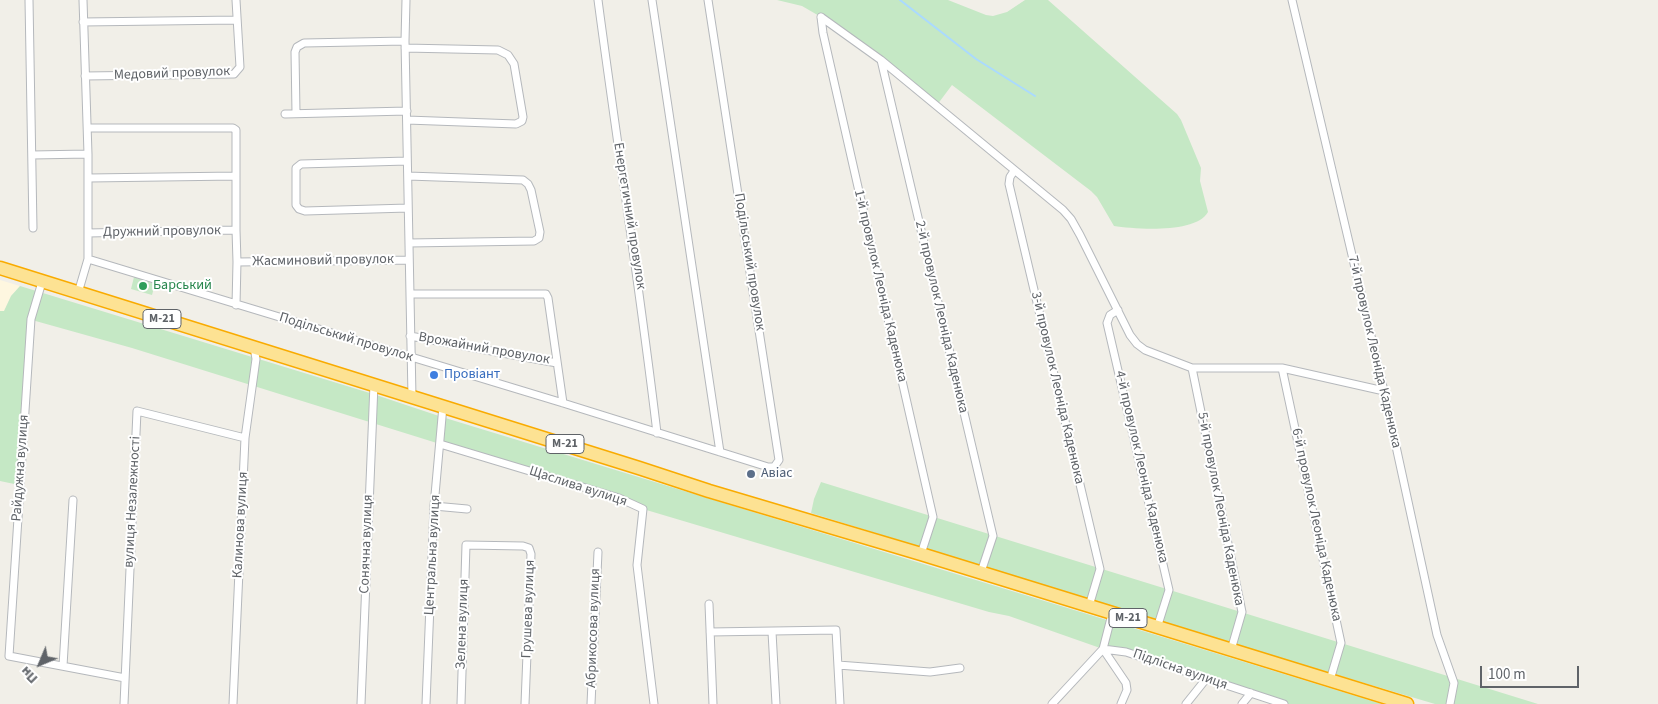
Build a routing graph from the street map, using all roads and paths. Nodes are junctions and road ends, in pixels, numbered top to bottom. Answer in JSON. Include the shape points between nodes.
{"nodes":[{"id":1,"x":29,"y":0,"type":"edge"},
{"id":2,"x":83,"y":0,"type":"edge"},
{"id":3,"x":236,"y":0,"type":"edge"},
{"id":4,"x":406,"y":0,"type":"edge"},
{"id":5,"x":598,"y":0,"type":"edge"},
{"id":6,"x":652,"y":0,"type":"edge"},
{"id":7,"x":708,"y":0,"type":"edge"},
{"id":8,"x":1292,"y":0,"type":"edge"},
{"id":9,"x":237,"y":20,"type":"junction"},
{"id":10,"x":84,"y":22,"type":"junction"},
{"id":11,"x":405,"y":44,"type":"junction"},
{"id":12,"x":881,"y":60,"type":"junction"},
{"id":13,"x":85,"y":76,"type":"junction"},
{"id":14,"x":406,"y":111,"type":"junction"},
{"id":15,"x":296,"y":113,"type":"junction"},
{"id":16,"x":285,"y":114,"type":"dead end"},
{"id":17,"x":407,"y":120,"type":"junction"},
{"id":18,"x":88,"y":128,"type":"junction"},
{"id":19,"x":88,"y":154,"type":"junction"},
{"id":20,"x":32,"y":155,"type":"junction"},
{"id":21,"x":407,"y":161,"type":"junction"},
{"id":22,"x":1014,"y":171,"type":"junction"},
{"id":23,"x":236,"y":176,"type":"junction"},
{"id":24,"x":408,"y":176,"type":"junction"},
{"id":25,"x":89,"y":178,"type":"junction"},
{"id":26,"x":408,"y":208,"type":"junction"},
{"id":27,"x":33,"y":228,"type":"dead end"},
{"id":28,"x":236,"y":230,"type":"junction"},
{"id":29,"x":88,"y":233,"type":"junction"},
{"id":30,"x":409,"y":242,"type":"junction"},
{"id":31,"x":88,"y":259,"type":"junction"},
{"id":32,"x":409,"y":260,"type":"junction"},
{"id":33,"x":237,"y":262,"type":"junction"},
{"id":34,"x":0,"y":268,"type":"edge"},
{"id":35,"x":42,"y":282,"type":"junction"},
{"id":36,"x":78,"y":292,"type":"junction"},
{"id":37,"x":410,"y":294,"type":"junction"},
{"id":38,"x":236,"y":304,"type":"junction"},
{"id":39,"x":1118,"y":310,"type":"junction"},
{"id":40,"x":410,"y":336,"type":"junction"},
{"id":41,"x":254,"y":347,"type":"junction"},
{"id":42,"x":411,"y":357,"type":"junction"},
{"id":43,"x":557,"y":362,"type":"junction"},
{"id":44,"x":1192,"y":368,"type":"junction"},
{"id":45,"x":1282,"y":368,"type":"junction"},
{"id":46,"x":374,"y":384,"type":"junction"},
{"id":47,"x":1384,"y":391,"type":"junction"},
{"id":48,"x":412,"y":397,"type":"junction"},
{"id":49,"x":563,"y":403,"type":"junction"},
{"id":50,"x":443,"y":406,"type":"junction"},
{"id":51,"x":657,"y":432,"type":"junction"},
{"id":52,"x":245,"y":438,"type":"junction"},
{"id":53,"x":440,"y":444,"type":"junction"},
{"id":54,"x":720,"y":452,"type":"junction"},
{"id":55,"x":73,"y":500,"type":"dead end"},
{"id":56,"x":434,"y":506,"type":"junction"},
{"id":57,"x":467,"y":509,"type":"dead end"},
{"id":58,"x":466,"y":545,"type":"joint"},
{"id":59,"x":598,"y":552,"type":"dead end"},
{"id":60,"x":921,"y":554,"type":"junction"},
{"id":61,"x":982,"y":572,"type":"junction"},
{"id":62,"x":709,"y":604,"type":"dead end"},
{"id":63,"x":1089,"y":606,"type":"junction"},
{"id":64,"x":1112,"y":614,"type":"junction"},
{"id":65,"x":1157,"y":628,"type":"junction"},
{"id":66,"x":710,"y":632,"type":"junction"},
{"id":67,"x":772,"y":632,"type":"junction"},
{"id":68,"x":1103,"y":649,"type":"junction"},
{"id":69,"x":1231,"y":650,"type":"junction"},
{"id":70,"x":838,"y":665,"type":"junction"},
{"id":71,"x":63,"y":666,"type":"junction"},
{"id":72,"x":960,"y":668,"type":"dead end"},
{"id":73,"x":125,"y":678,"type":"junction"},
{"id":74,"x":1206,"y":679,"type":"junction"},
{"id":75,"x":1330,"y":680,"type":"junction"},
{"id":76,"x":1251,"y":693,"type":"junction"},
{"id":77,"x":124,"y":704,"type":"edge"},
{"id":78,"x":233,"y":704,"type":"edge"},
{"id":79,"x":361,"y":704,"type":"edge"},
{"id":80,"x":426,"y":704,"type":"edge"},
{"id":81,"x":461,"y":704,"type":"edge"},
{"id":82,"x":525,"y":704,"type":"edge"},
{"id":83,"x":591,"y":704,"type":"edge"},
{"id":84,"x":654,"y":704,"type":"edge"},
{"id":85,"x":713,"y":704,"type":"edge"},
{"id":86,"x":776,"y":704,"type":"edge"},
{"id":87,"x":840,"y":704,"type":"edge"},
{"id":88,"x":1052,"y":704,"type":"edge"},
{"id":89,"x":1121,"y":704,"type":"edge"},
{"id":90,"x":1186,"y":704,"type":"edge"},
{"id":91,"x":1242,"y":704,"type":"edge"},
{"id":92,"x":1284,"y":704,"type":"edge"},
{"id":93,"x":1407,"y":704,"type":"edge"},
{"id":94,"x":1450,"y":704,"type":"edge"}],
"edges":[{"from":1,"to":20,"type":"street"},
{"from":2,"to":10,"type":"street"},
{"from":3,"to":9,"type":"street","name":"Медовий провулок"},
{"from":4,"to":11,"type":"street"},
{"from":5,"to":51,"type":"street","name":"Енергетичний провулок","via":[[642,303]]},
{"from":6,"to":54,"type":"street"},
{"from":7,"to":54,"type":"street","name":"Подільський провулок","via":[[779,460],[776,465],[768,467]]},
{"from":8,"to":47,"type":"street","name":"7-й провулок Леоніда Каденюка"},
{"from":9,"to":10,"type":"street"},
{"from":9,"to":13,"type":"street","name":"Медовий провулок","via":[[240,67],[234,74]]},
{"from":10,"to":13,"type":"street"},
{"from":11,"to":14,"type":"street"},
{"from":11,"to":15,"type":"street","via":[[304,43],[297,47]]},
{"from":11,"to":17,"type":"street","via":[[498,50],[508,55],[514,64],[523,117],[520,124]]},
{"from":12,"to":22,"type":"street"},
{"from":12,"to":60,"type":"street","name":"1-й провулок Леоніда Каденюка","via":[[821,17],[933,517]]},
{"from":12,"to":61,"type":"street","name":"2-й провулок Леоніда Каденюка","via":[[993,536]]},
{"from":13,"to":18,"type":"street"},
{"from":14,"to":15,"type":"street"},
{"from":14,"to":17,"type":"street"},
{"from":15,"to":16,"type":"street"},
{"from":17,"to":21,"type":"street"},
{"from":18,"to":19,"type":"street"},
{"from":18,"to":23,"type":"street","via":[[233,128],[237,137]]},
{"from":19,"to":20,"type":"street"},
{"from":19,"to":25,"type":"street"},
{"from":20,"to":27,"type":"street"},
{"from":21,"to":24,"type":"street"},
{"from":21,"to":26,"type":"street","via":[[301,164],[296,168],[296,205],[304,211]]},
{"from":22,"to":39,"type":"street","via":[[1071,219]]},
{"from":22,"to":63,"type":"street","name":"3-й провулок Леоніда Каденюка","via":[[1009,184],[1100,569]]},
{"from":23,"to":25,"type":"street"},
{"from":23,"to":28,"type":"street"},
{"from":24,"to":26,"type":"street"},
{"from":24,"to":30,"type":"street","via":[[524,180],[532,190],[540,232],[534,241]]},
{"from":25,"to":29,"type":"street"},
{"from":26,"to":30,"type":"street"},
{"from":28,"to":29,"type":"street","name":"Дружний провулок"},
{"from":28,"to":33,"type":"street"},
{"from":29,"to":31,"type":"street"},
{"from":30,"to":32,"type":"street"},
{"from":31,"to":36,"type":"street"},
{"from":31,"to":38,"type":"street","name":"Подільський провулок"},
{"from":32,"to":33,"type":"street","name":"Жасминовий провулок"},
{"from":32,"to":37,"type":"street"},
{"from":33,"to":38,"type":"street"},
{"from":34,"to":35,"type":"highway","number":"М-21"},
{"from":35,"to":36,"type":"highway","number":"М-21"},
{"from":35,"to":71,"type":"street","name":"Райдужна вулиця","via":[[31,319],[8,656]]},
{"from":36,"to":41,"type":"highway","number":"М-21"},
{"from":37,"to":40,"type":"street"},
{"from":37,"to":43,"type":"street","name":"Врожайний провулок","via":[[546,294]]},
{"from":38,"to":42,"type":"street","name":"Подільський провулок"},
{"from":39,"to":44,"type":"street","via":[[1130,335],[1141,347]]},
{"from":39,"to":65,"type":"street","name":"4-й провулок Леоніда Каденюка","via":[[1110,315],[1107,323],[1170,590]]},
{"from":40,"to":42,"type":"street"},
{"from":40,"to":43,"type":"street","name":"Врожайний провулок"},
{"from":41,"to":46,"type":"highway","number":"М-21"},
{"from":41,"to":52,"type":"street","name":"Калинова вулиця","via":[[256,359]]},
{"from":42,"to":48,"type":"street"},
{"from":42,"to":49,"type":"street","name":"Подільський провулок"},
{"from":43,"to":49,"type":"street","name":"Врожайний провулок"},
{"from":44,"to":45,"type":"street"},
{"from":44,"to":69,"type":"street","name":"5-й провулок Леоніда Каденюка","via":[[1242,612]]},
{"from":45,"to":47,"type":"street"},
{"from":45,"to":75,"type":"street","name":"6-й провулок Леоніда Каденюка","via":[[1341,643]]},
{"from":46,"to":48,"type":"highway","number":"М-21"},
{"from":46,"to":79,"type":"street","name":"Сонячна вулиця"},
{"from":47,"to":94,"type":"street","name":"7-й провулок Леоніда Каденюка","via":[[1437,635],[1454,683]]},
{"from":48,"to":50,"type":"highway","number":"М-21"},
{"from":49,"to":51,"type":"street","name":"Подільський провулок"},
{"from":50,"to":53,"type":"street","name":"Центральна вулиця"},
{"from":50,"to":60,"type":"highway","number":"М-21","via":[[718,494]]},
{"from":51,"to":54,"type":"street","name":"Подільський провулок"},
{"from":52,"to":73,"type":"street","name":"вулиця Незалежності","via":[[137,411]]},
{"from":52,"to":78,"type":"street","name":"Калинова вулиця"},
{"from":53,"to":56,"type":"street","name":"Центральна вулиця"},
{"from":53,"to":84,"type":"street","name":"Щаслива вулиця","via":[[619,498],[643,509],[637,565]]},
{"from":55,"to":71,"type":"street"},
{"from":56,"to":57,"type":"street"},
{"from":56,"to":80,"type":"street","name":"Центральна вулиця"},
{"from":58,"to":81,"type":"street","name":"Зелена вулиця"},
{"from":58,"to":82,"type":"street","name":"Грушева вулиця","via":[[529,548]]},
{"from":59,"to":83,"type":"street","name":"Абрикосова вулиця"},
{"from":60,"to":61,"type":"highway","number":"М-21"},
{"from":61,"to":63,"type":"highway","number":"М-21"},
{"from":62,"to":66,"type":"street"},
{"from":63,"to":64,"type":"highway","number":"М-21"},
{"from":64,"to":65,"type":"highway","number":"М-21"},
{"from":64,"to":68,"type":"street"},
{"from":65,"to":69,"type":"highway","number":"М-21"},
{"from":66,"to":67,"type":"street"},
{"from":66,"to":85,"type":"street"},
{"from":67,"to":70,"type":"street","via":[[836,630]]},
{"from":67,"to":86,"type":"street"},
{"from":68,"to":74,"type":"street","name":"Підлісна вулиця","via":[[1126,652]]},
{"from":68,"to":88,"type":"street"},
{"from":68,"to":89,"type":"street","via":[[1126,683],[1127,690]]},
{"from":69,"to":75,"type":"highway","number":"М-21"},
{"from":70,"to":72,"type":"street","via":[[930,672]]},
{"from":70,"to":87,"type":"street"},
{"from":71,"to":73,"type":"street"},
{"from":73,"to":77,"type":"street","name":"вулиця Незалежності"},
{"from":74,"to":76,"type":"street","name":"Підлісна вулиця"},
{"from":74,"to":90,"type":"street"},
{"from":75,"to":93,"type":"highway","number":"М-21"},
{"from":76,"to":91,"type":"street"},
{"from":76,"to":92,"type":"street","name":"Підлісна вулиця"}]}
